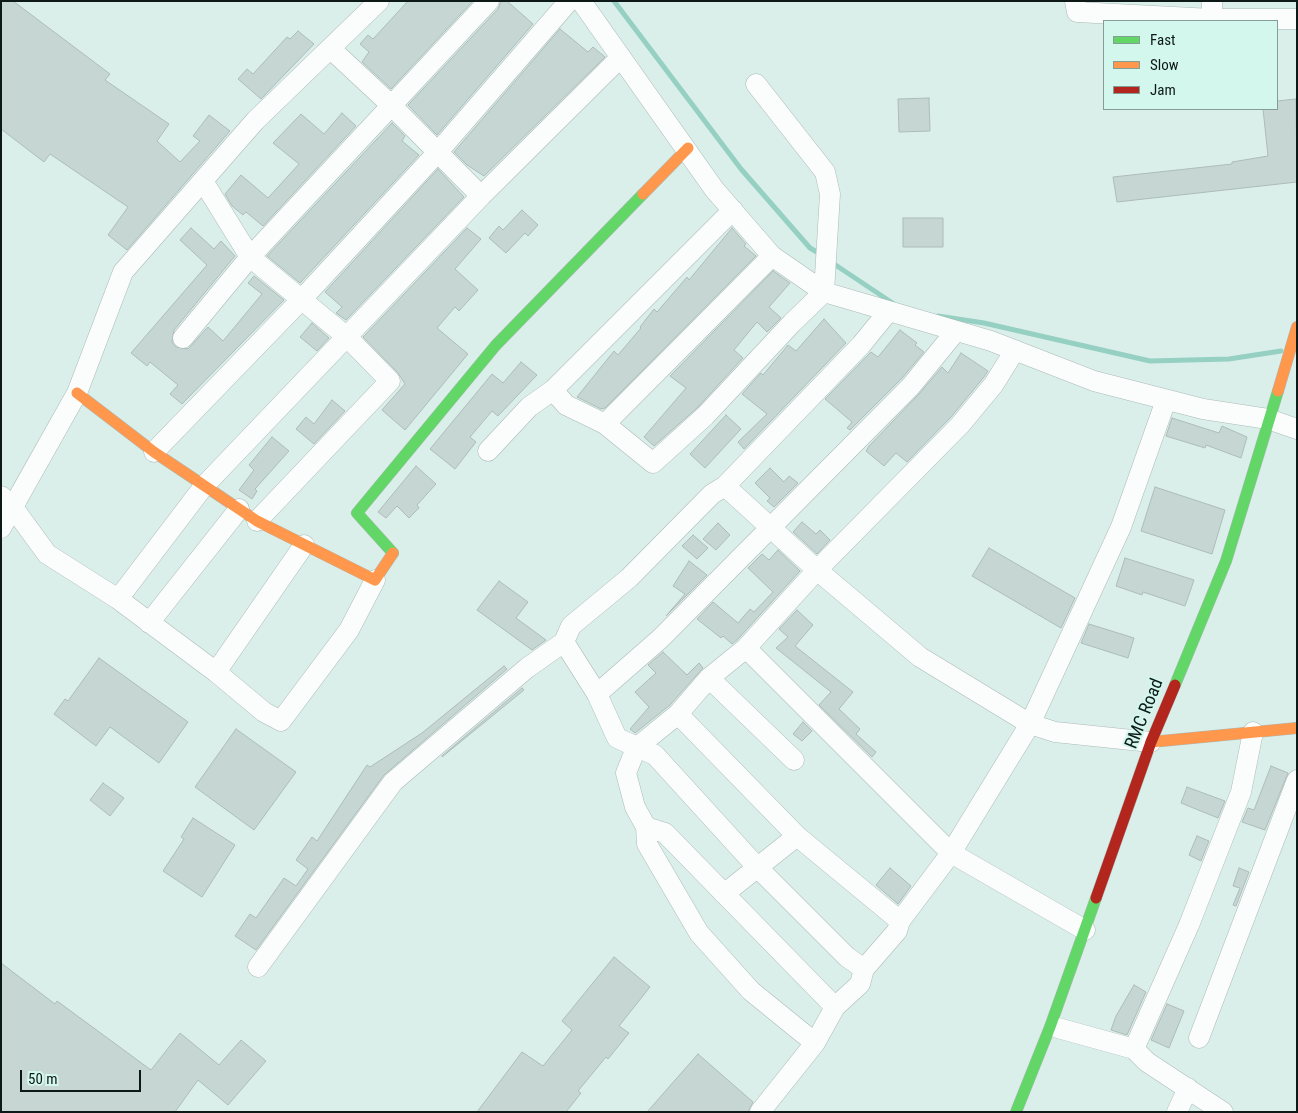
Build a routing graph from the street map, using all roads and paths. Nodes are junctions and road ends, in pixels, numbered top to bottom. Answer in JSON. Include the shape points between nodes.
{"nodes":[{"id":1,"x":379,"y":1,"type":"edge"},
{"id":2,"x":490,"y":1,"type":"edge"},
{"id":3,"x":569,"y":1,"type":"edge"},
{"id":4,"x":581,"y":1,"type":"edge"},
{"id":5,"x":1075,"y":1,"type":"edge"},
{"id":6,"x":1212,"y":10,"type":"edge"},
{"id":7,"x":1297,"y":20,"type":"edge"},
{"id":8,"x":331,"y":48,"type":"junction"},
{"id":9,"x":621,"y":57,"type":"junction"},
{"id":10,"x":756,"y":84,"type":"dead end"},
{"id":11,"x":391,"y":105,"type":"junction"},
{"id":12,"x":688,"y":148,"type":"junction"},
{"id":13,"x":437,"y":153,"type":"junction"},
{"id":14,"x":203,"y":181,"type":"junction"},
{"id":15,"x":481,"y":196,"type":"junction"},
{"id":16,"x":733,"y":210,"type":"junction"},
{"id":17,"x":772,"y":256,"type":"junction"},
{"id":18,"x":250,"y":257,"type":"junction"},
{"id":19,"x":824,"y":292,"type":"junction"},
{"id":20,"x":301,"y":300,"type":"junction"},
{"id":21,"x":888,"y":312,"type":"junction"},
{"id":22,"x":1297,"y":327,"type":"edge"},
{"id":23,"x":956,"y":331,"type":"junction"},
{"id":24,"x":347,"y":337,"type":"junction"},
{"id":25,"x":183,"y":338,"type":"dead end"},
{"id":26,"x":1015,"y":350,"type":"junction"},
{"id":27,"x":553,"y":390,"type":"junction"},
{"id":28,"x":77,"y":393,"type":"junction"},
{"id":29,"x":1166,"y":400,"type":"junction"},
{"id":30,"x":605,"y":424,"type":"junction"},
{"id":31,"x":1284,"y":425,"type":"edge"},
{"id":32,"x":488,"y":451,"type":"dead end"},
{"id":33,"x":154,"y":452,"type":"junction"},
{"id":34,"x":204,"y":486,"type":"junction"},
{"id":35,"x":725,"y":486,"type":"junction"},
{"id":36,"x":7,"y":501,"type":"edge"},
{"id":37,"x":1255,"y":508,"type":"dead end"},
{"id":38,"x":239,"y":509,"type":"junction"},
{"id":39,"x":257,"y":521,"type":"junction"},
{"id":40,"x":1,"y":528,"type":"edge"},
{"id":41,"x":769,"y":528,"type":"junction"},
{"id":42,"x":304,"y":545,"type":"junction"},
{"id":43,"x":817,"y":570,"type":"junction"},
{"id":44,"x":375,"y":580,"type":"junction"},
{"id":45,"x":118,"y":599,"type":"junction"},
{"id":46,"x":149,"y":623,"type":"junction"},
{"id":47,"x":564,"y":642,"type":"junction"},
{"id":48,"x":746,"y":648,"type":"junction"},
{"id":49,"x":216,"y":672,"type":"junction"},
{"id":50,"x":709,"y":678,"type":"junction"},
{"id":51,"x":597,"y":694,"type":"junction"},
{"id":52,"x":678,"y":714,"type":"junction"},
{"id":53,"x":1030,"y":724,"type":"junction"},
{"id":54,"x":1297,"y":728,"type":"edge"},
{"id":55,"x":1253,"y":732,"type":"junction"},
{"id":56,"x":1157,"y":742,"type":"junction"},
{"id":57,"x":636,"y":748,"type":"junction"},
{"id":58,"x":794,"y":760,"type":"dead end"},
{"id":59,"x":1297,"y":780,"type":"edge"},
{"id":60,"x":646,"y":827,"type":"junction"},
{"id":61,"x":797,"y":836,"type":"junction"},
{"id":62,"x":951,"y":853,"type":"junction"},
{"id":63,"x":757,"y":866,"type":"junction"},
{"id":64,"x":724,"y":894,"type":"junction"},
{"id":65,"x":900,"y":921,"type":"junction"},
{"id":66,"x":1084,"y":930,"type":"junction"},
{"id":67,"x":258,"y":967,"type":"dead end"},
{"id":68,"x":864,"y":969,"type":"junction"},
{"id":69,"x":835,"y":1007,"type":"junction"},
{"id":70,"x":1058,"y":1028,"type":"junction"},
{"id":71,"x":1199,"y":1038,"type":"dead end"},
{"id":72,"x":815,"y":1043,"type":"junction"},
{"id":73,"x":1134,"y":1049,"type":"junction"},
{"id":74,"x":1188,"y":1088,"type":"junction"},
{"id":75,"x":760,"y":1112,"type":"edge"},
{"id":76,"x":1016,"y":1112,"type":"edge"},
{"id":77,"x":1024,"y":1112,"type":"edge"},
{"id":78,"x":1177,"y":1112,"type":"edge"},
{"id":79,"x":1223,"y":1112,"type":"edge"}],
"edges":[{"from":1,"to":8,"type":"street"},
{"from":2,"to":11,"type":"street"},
{"from":3,"to":13,"type":"street"},
{"from":4,"to":9,"type":"street"},
{"from":5,"to":6,"type":"street","via":[[1077,12]]},
{"from":6,"to":7,"type":"street"},
{"from":8,"to":11,"type":"street"},
{"from":8,"to":14,"type":"street","via":[[256,121]]},
{"from":9,"to":12,"type":"street"},
{"from":9,"to":15,"type":"street"},
{"from":10,"to":19,"type":"street","via":[[825,172],[830,194]]},
{"from":11,"to":13,"type":"street"},
{"from":11,"to":18,"type":"street"},
{"from":12,"to":16,"type":"street","via":[[714,189]]},
{"from":12,"to":44,"type":"street","via":[[496,345],[357,513],[394,554]]},
{"from":13,"to":15,"type":"street"},
{"from":13,"to":20,"type":"street"},
{"from":14,"to":18,"type":"street"},
{"from":14,"to":28,"type":"street","via":[[123,272]]},
{"from":15,"to":24,"type":"street"},
{"from":16,"to":17,"type":"street"},
{"from":16,"to":27,"type":"street"},
{"from":17,"to":19,"type":"street"},
{"from":17,"to":30,"type":"street"},
{"from":18,"to":20,"type":"street"},
{"from":18,"to":25,"type":"street"},
{"from":19,"to":21,"type":"street"},
{"from":19,"to":30,"type":"street","via":[[705,416],[654,463]]},
{"from":20,"to":24,"type":"street"},
{"from":20,"to":33,"type":"street"},
{"from":21,"to":23,"type":"street"},
{"from":21,"to":35,"type":"street","via":[[861,345]]},
{"from":22,"to":31,"type":"street","name":"RMC Road","via":[[1286,360]]},
{"from":23,"to":26,"type":"street"},
{"from":23,"to":41,"type":"street","via":[[912,386]]},
{"from":24,"to":34,"type":"street"},
{"from":24,"to":39,"type":"street","via":[[390,381]]},
{"from":26,"to":29,"type":"street","via":[[1094,381]]},
{"from":26,"to":43,"type":"street","via":[[994,384],[960,425]]},
{"from":27,"to":30,"type":"street","via":[[566,405]]},
{"from":27,"to":32,"type":"street","via":[[529,407]]},
{"from":28,"to":33,"type":"street"},
{"from":28,"to":36,"type":"street"},
{"from":29,"to":31,"type":"street"},
{"from":29,"to":53,"type":"street","via":[[1121,527]]},
{"from":31,"to":56,"type":"street","name":"RMC Road","via":[[1226,561]]},
{"from":33,"to":34,"type":"street"},
{"from":34,"to":38,"type":"street"},
{"from":34,"to":45,"type":"street"},
{"from":35,"to":41,"type":"street"},
{"from":35,"to":47,"type":"street","via":[[712,494],[629,578],[571,626]]},
{"from":36,"to":40,"type":"street"},
{"from":36,"to":45,"type":"street","via":[[47,554]]},
{"from":37,"to":56,"type":"street","name":"RMC Road","via":[[1235,564]]},
{"from":38,"to":39,"type":"street"},
{"from":38,"to":46,"type":"street"},
{"from":39,"to":42,"type":"street"},
{"from":41,"to":43,"type":"street"},
{"from":41,"to":51,"type":"street","via":[[662,638]]},
{"from":42,"to":44,"type":"street"},
{"from":42,"to":49,"type":"street"},
{"from":43,"to":48,"type":"street"},
{"from":43,"to":53,"type":"street","via":[[920,657]]},
{"from":44,"to":49,"type":"street","via":[[350,630],[282,721],[264,712]]},
{"from":45,"to":46,"type":"street"},
{"from":46,"to":49,"type":"street"},
{"from":47,"to":51,"type":"street"},
{"from":47,"to":67,"type":"street","via":[[527,668],[393,782]]},
{"from":48,"to":50,"type":"street"},
{"from":48,"to":62,"type":"street"},
{"from":50,"to":52,"type":"street"},
{"from":50,"to":58,"type":"street"},
{"from":51,"to":57,"type":"street","via":[[617,738]]},
{"from":52,"to":57,"type":"street"},
{"from":52,"to":61,"type":"street"},
{"from":53,"to":56,"type":"street","via":[[1054,732]]},
{"from":53,"to":62,"type":"street"},
{"from":54,"to":55,"type":"street"},
{"from":55,"to":56,"type":"street"},
{"from":55,"to":73,"type":"street","via":[[1240,792],[1189,925]]},
{"from":56,"to":66,"type":"street","name":"RMC Road"},
{"from":56,"to":70,"type":"street","name":"RMC Road"},
{"from":57,"to":60,"type":"street","via":[[626,773],[635,807]]},
{"from":57,"to":63,"type":"street","via":[[655,755]]},
{"from":59,"to":71,"type":"street"},
{"from":60,"to":64,"type":"street","via":[[665,833]]},
{"from":60,"to":72,"type":"street","via":[[647,844],[699,933],[751,991]]},
{"from":61,"to":63,"type":"street"},
{"from":61,"to":65,"type":"street"},
{"from":62,"to":65,"type":"street"},
{"from":62,"to":66,"type":"street"},
{"from":63,"to":64,"type":"street"},
{"from":63,"to":68,"type":"street","via":[[847,957]]},
{"from":64,"to":69,"type":"street"},
{"from":65,"to":68,"type":"street","via":[[897,931]]},
{"from":66,"to":76,"type":"street","name":"RMC Road"},
{"from":68,"to":69,"type":"street","via":[[860,984]]},
{"from":69,"to":72,"type":"street"},
{"from":70,"to":73,"type":"street"},
{"from":70,"to":77,"type":"street","name":"RMC Road"},
{"from":72,"to":75,"type":"street"},
{"from":73,"to":74,"type":"street","via":[[1147,1062]]},
{"from":74,"to":78,"type":"street"},
{"from":74,"to":79,"type":"street"}]}
